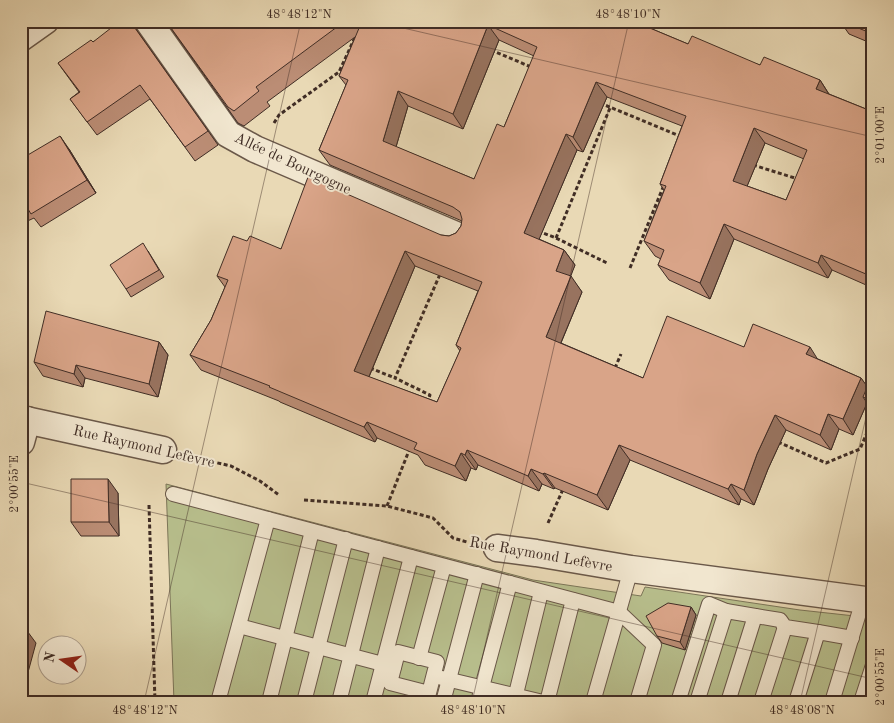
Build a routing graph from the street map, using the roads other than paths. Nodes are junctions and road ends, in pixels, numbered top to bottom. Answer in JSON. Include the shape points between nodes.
{"nodes":[{"id":1,"x":45,"y":21,"type":"edge"},
{"id":2,"x":148,"y":21,"type":"edge"},
{"id":3,"x":21,"y":38,"type":"edge"},
{"id":4,"x":458,"y":236,"type":"edge"},
{"id":5,"x":23,"y":427,"type":"edge"},
{"id":6,"x":163,"y":450,"type":"road end"},
{"id":7,"x":173,"y":494,"type":"dead end"},
{"id":8,"x":268,"y":519,"type":"junction"},
{"id":9,"x":312,"y":531,"type":"junction"},
{"id":10,"x":346,"y":540,"type":"junction"},
{"id":11,"x":378,"y":548,"type":"junction"},
{"id":12,"x":497,"y":548,"type":"road end"},
{"id":13,"x":411,"y":557,"type":"junction"},
{"id":14,"x":444,"y":566,"type":"junction"},
{"id":15,"x":631,"y":569,"type":"junction"},
{"id":16,"x":477,"y":574,"type":"junction"},
{"id":17,"x":510,"y":583,"type":"junction"},
{"id":18,"x":542,"y":592,"type":"junction"},
{"id":19,"x":573,"y":600,"type":"junction"},
{"id":20,"x":868,"y":600,"type":"edge"},
{"id":21,"x":726,"y":611,"type":"junction"},
{"id":22,"x":619,"y":612,"type":"junction"},
{"id":23,"x":755,"y":616,"type":"junction"},
{"id":24,"x":239,"y":626,"type":"junction"},
{"id":25,"x":785,"y":627,"type":"junction"},
{"id":26,"x":818,"y":632,"type":"junction"},
{"id":27,"x":285,"y":638,"type":"junction"},
{"id":28,"x":852,"y":638,"type":"junction"},
{"id":29,"x":318,"y":647,"type":"junction"},
{"id":30,"x":351,"y":655,"type":"junction"},
{"id":31,"x":419,"y":658,"type":"junction"},
{"id":32,"x":389,"y":665,"type":"junction"},
{"id":33,"x":873,"y":665,"type":"edge"},
{"id":34,"x":433,"y":676,"type":"junction"},
{"id":35,"x":449,"y":679,"type":"junction"},
{"id":36,"x":482,"y":687,"type":"junction"},
{"id":37,"x":409,"y":695,"type":"edge"},
{"id":38,"x":514,"y":698,"type":"edge"},
{"id":39,"x":218,"y":702,"type":"edge"},
{"id":40,"x":269,"y":702,"type":"edge"},
{"id":41,"x":304,"y":702,"type":"edge"},
{"id":42,"x":339,"y":702,"type":"edge"},
{"id":43,"x":373,"y":702,"type":"edge"},
{"id":44,"x":443,"y":702,"type":"edge"},
{"id":45,"x":478,"y":702,"type":"edge"},
{"id":46,"x":543,"y":702,"type":"edge"},
{"id":47,"x":547,"y":702,"type":"edge"},
{"id":48,"x":594,"y":702,"type":"edge"},
{"id":49,"x":637,"y":702,"type":"edge"},
{"id":50,"x":678,"y":702,"type":"edge"},
{"id":51,"x":697,"y":702,"type":"edge"},
{"id":52,"x":728,"y":702,"type":"edge"},
{"id":53,"x":762,"y":702,"type":"edge"},
{"id":54,"x":796,"y":702,"type":"edge"},
{"id":55,"x":832,"y":702,"type":"edge"},
{"id":56,"x":861,"y":702,"type":"edge"}],
"edges":[{"from":1,"to":3,"type":"street"},
{"from":2,"to":4,"type":"street","name":"Allée de Bourgogne","via":[[228,134],[255,149]]},
{"from":5,"to":6,"type":"street","name":"Rue Raymond Lefèvre"},
{"from":7,"to":8,"type":"lane"},
{"from":8,"to":9,"type":"lane"},
{"from":8,"to":24,"type":"lane"},
{"from":9,"to":10,"type":"lane"},
{"from":9,"to":27,"type":"lane"},
{"from":10,"to":11,"type":"lane"},
{"from":10,"to":29,"type":"lane"},
{"from":11,"to":13,"type":"lane"},
{"from":11,"to":30,"type":"lane"},
{"from":12,"to":15,"type":"street","name":"Rue Raymond Lefèvre"},
{"from":13,"to":14,"type":"lane"},
{"from":13,"to":32,"type":"lane"},
{"from":14,"to":16,"type":"lane"},
{"from":14,"to":31,"type":"lane"},
{"from":15,"to":20,"type":"street","name":"Rue Raymond Lefèvre"},
{"from":15,"to":22,"type":"lane"},
{"from":16,"to":17,"type":"lane"},
{"from":16,"to":35,"type":"lane"},
{"from":17,"to":18,"type":"lane"},
{"from":17,"to":36,"type":"lane"},
{"from":18,"to":19,"type":"lane"},
{"from":18,"to":38,"type":"lane"},
{"from":19,"to":22,"type":"lane"},
{"from":19,"to":47,"type":"lane"},
{"from":20,"to":28,"type":"lane"},
{"from":21,"to":23,"type":"lane"},
{"from":21,"to":50,"type":"lane","via":[[709,604]]},
{"from":21,"to":51,"type":"lane"},
{"from":22,"to":48,"type":"lane"},
{"from":22,"to":49,"type":"lane","via":[[654,645]]},
{"from":23,"to":25,"type":"lane","via":[[780,620]]},
{"from":23,"to":52,"type":"lane"},
{"from":24,"to":27,"type":"lane"},
{"from":24,"to":39,"type":"lane"},
{"from":25,"to":26,"type":"lane"},
{"from":25,"to":53,"type":"lane"},
{"from":26,"to":28,"type":"lane"},
{"from":26,"to":54,"type":"lane"},
{"from":27,"to":29,"type":"lane"},
{"from":27,"to":40,"type":"lane"},
{"from":28,"to":55,"type":"lane"},
{"from":29,"to":30,"type":"lane"},
{"from":29,"to":41,"type":"lane"},
{"from":30,"to":32,"type":"lane"},
{"from":30,"to":42,"type":"lane"},
{"from":31,"to":32,"type":"lane","via":[[398,652]]},
{"from":31,"to":34,"type":"lane","via":[[436,662]]},
{"from":32,"to":37,"type":"lane","via":[[390,683]]},
{"from":32,"to":43,"type":"lane"},
{"from":33,"to":56,"type":"lane"},
{"from":34,"to":35,"type":"lane"},
{"from":34,"to":37,"type":"lane","via":[[429,693]]},
{"from":35,"to":36,"type":"lane"},
{"from":35,"to":44,"type":"lane"},
{"from":36,"to":38,"type":"lane"},
{"from":36,"to":45,"type":"lane"},
{"from":38,"to":46,"type":"lane"}]}
